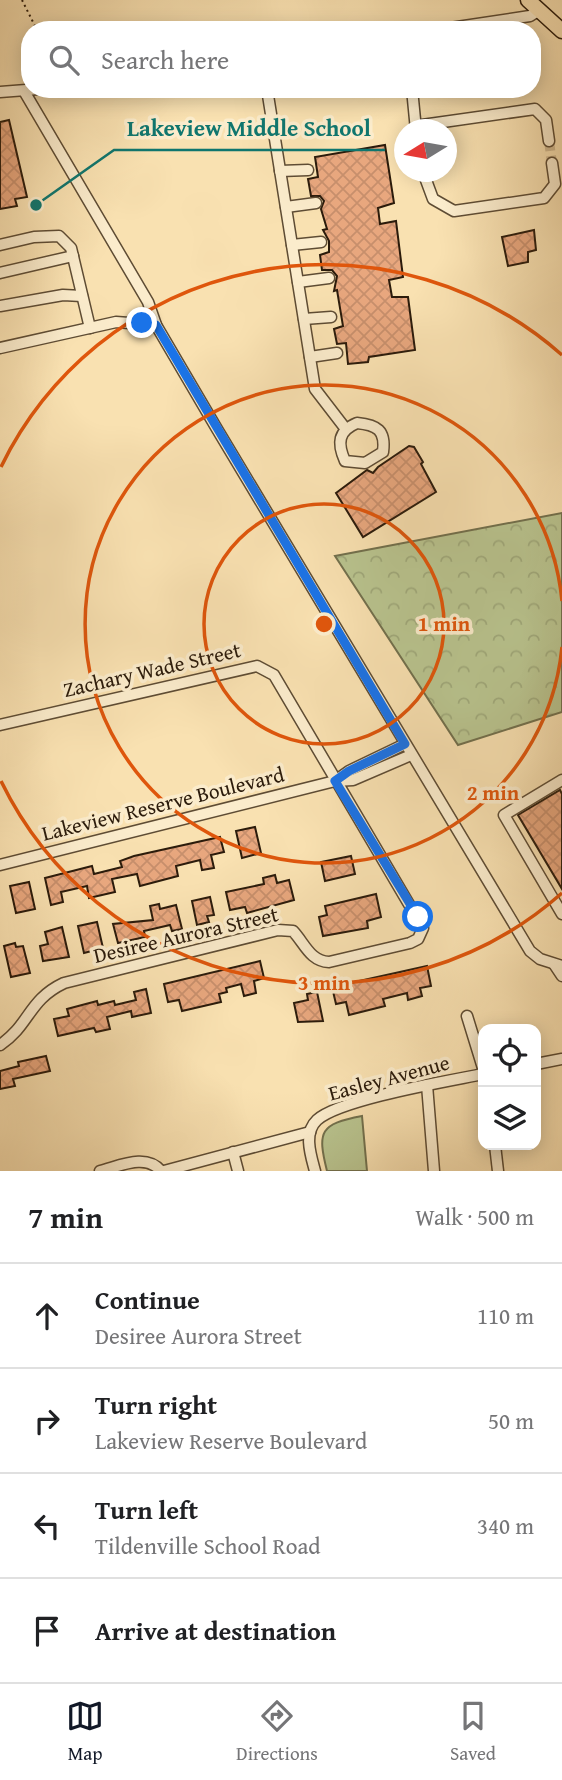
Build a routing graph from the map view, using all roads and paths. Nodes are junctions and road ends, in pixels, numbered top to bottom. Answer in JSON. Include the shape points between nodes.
{"nodes":[{"id":1,"x":22,"y":0,"type":"edge"},
{"id":2,"x":533,"y":5,"type":"edge"},
{"id":3,"x":32,"y":21,"type":"edge"},
{"id":4,"x":497,"y":21,"type":"edge"},
{"id":5,"x":562,"y":31,"type":"edge"},
{"id":6,"x":21,"y":91,"type":"edge"},
{"id":7,"x":0,"y":92,"type":"edge"},
{"id":8,"x":28,"y":98,"type":"edge"},
{"id":9,"x":268,"y":98,"type":"edge"},
{"id":10,"x":413,"y":98,"type":"edge"},
{"id":11,"x":415,"y":119,"type":"edge"},
{"id":12,"x":457,"y":121,"type":"edge"},
{"id":13,"x":549,"y":141,"type":"tunnel mouth"},
{"id":14,"x":552,"y":163,"type":"tunnel mouth"},
{"id":15,"x":308,"y":170,"type":"dead end"},
{"id":16,"x":280,"y":171,"type":"junction"},
{"id":17,"x":426,"y":182,"type":"edge"},
{"id":18,"x":316,"y":203,"type":"dead end"},
{"id":19,"x":286,"y":207,"type":"junction"},
{"id":20,"x":321,"y":242,"type":"dead end"},
{"id":21,"x":292,"y":245,"type":"junction"},
{"id":22,"x":0,"y":246,"type":"edge"},
{"id":23,"x":73,"y":256,"type":"junction"},
{"id":24,"x":0,"y":273,"type":"edge"},
{"id":25,"x":329,"y":278,"type":"dead end"},
{"id":26,"x":298,"y":282,"type":"junction"},
{"id":27,"x":82,"y":296,"type":"junction"},
{"id":28,"x":0,"y":306,"type":"edge"},
{"id":29,"x":331,"y":317,"type":"dead end"},
{"id":30,"x":304,"y":319,"type":"junction"},
{"id":31,"x":156,"y":325,"type":"junction"},
{"id":32,"x":90,"y":328,"type":"junction"},
{"id":33,"x":0,"y":348,"type":"edge"},
{"id":34,"x":337,"y":352,"type":"dead end"},
{"id":35,"x":310,"y":357,"type":"junction"},
{"id":36,"x":345,"y":428,"type":"junction"},
{"id":37,"x":0,"y":725,"type":"edge"},
{"id":38,"x":405,"y":744,"type":"junction"},
{"id":39,"x":411,"y":755,"type":"junction"},
{"id":40,"x":562,"y":780,"type":"edge"},
{"id":41,"x":335,"y":781,"type":"junction"},
{"id":42,"x":0,"y":864,"type":"edge"},
{"id":43,"x":562,"y":914,"type":"edge"},
{"id":44,"x":558,"y":965,"type":"edge"},
{"id":45,"x":562,"y":976,"type":"edge"},
{"id":46,"x":467,"y":1016,"type":"dead end"},
{"id":47,"x":0,"y":1045,"type":"edge"},
{"id":48,"x":478,"y":1052,"type":"edge"},
{"id":49,"x":562,"y":1059,"type":"edge"},
{"id":50,"x":541,"y":1063,"type":"edge"},
{"id":51,"x":478,"y":1075,"type":"edge"},
{"id":52,"x":427,"y":1085,"type":"junction"},
{"id":53,"x":310,"y":1132,"type":"junction"},
{"id":54,"x":496,"y":1150,"type":"edge"},
{"id":55,"x":233,"y":1152,"type":"junction"},
{"id":56,"x":100,"y":1171,"type":"edge"},
{"id":57,"x":163,"y":1171,"type":"edge"},
{"id":58,"x":238,"y":1171,"type":"edge"},
{"id":59,"x":315,"y":1171,"type":"edge"},
{"id":60,"x":434,"y":1171,"type":"edge"},
{"id":61,"x":498,"y":1171,"type":"edge"}],
"edges":[{"from":1,"to":3,"type":"path"},
{"from":2,"to":4,"type":"street","via":[[530,16]]},
{"from":2,"to":5,"type":"main road"},
{"from":6,"to":7,"type":"street"},
{"from":8,"to":31,"type":"street","via":[[148,302]]},
{"from":9,"to":16,"type":"street"},
{"from":10,"to":11,"type":"street"},
{"from":12,"to":13,"type":"street","via":[[535,108],[546,120]]},
{"from":14,"to":17,"type":"street","via":[[555,184],[544,198],[454,211],[433,199]]},
{"from":15,"to":16,"type":"street"},
{"from":16,"to":19,"type":"street"},
{"from":18,"to":19,"type":"street"},
{"from":19,"to":21,"type":"street"},
{"from":20,"to":21,"type":"street"},
{"from":21,"to":26,"type":"street"},
{"from":22,"to":23,"type":"street","via":[[59,236]]},
{"from":23,"to":24,"type":"street"},
{"from":23,"to":27,"type":"street"},
{"from":25,"to":26,"type":"street"},
{"from":26,"to":30,"type":"street"},
{"from":27,"to":28,"type":"street"},
{"from":27,"to":32,"type":"street"},
{"from":29,"to":30,"type":"street"},
{"from":30,"to":35,"type":"street"},
{"from":31,"to":32,"type":"street","via":[[131,321]]},
{"from":31,"to":38,"type":"street"},
{"from":32,"to":33,"type":"street"},
{"from":34,"to":35,"type":"street"},
{"from":35,"to":36,"type":"street","via":[[316,388]]},
{"from":36,"to":36,"type":"street","via":[[357,423],[380,429],[385,438],[383,452],[365,463],[345,461],[340,449]]},
{"from":37,"to":41,"type":"street","name":"Zachary Wade Street","via":[[257,666],[274,675]]},
{"from":38,"to":39,"type":"street"},
{"from":38,"to":41,"type":"street","name":"Lakeview Reserve Boulevard"},
{"from":39,"to":41,"type":"street","name":"Lakeview Reserve Boulevard","via":[[353,780]]},
{"from":39,"to":44,"type":"street","via":[[530,951]]},
{"from":40,"to":43,"type":"street","via":[[504,815]]},
{"from":41,"to":42,"type":"street","name":"Lakeview Reserve Boulevard"},
{"from":41,"to":47,"type":"street","name":"Desiree Aurora Street","via":[[418,917],[423,928],[418,939],[320,962],[293,931],[278,930],[64,983],[46,992],[12,1037]]},
{"from":44,"to":45,"type":"street"},
{"from":46,"to":48,"type":"street"},
{"from":49,"to":50,"type":"street"},
{"from":51,"to":52,"type":"street","name":"Easley Avenue"},
{"from":52,"to":53,"type":"street","name":"Easley Avenue","via":[[332,1112],[316,1121]]},
{"from":52,"to":60,"type":"street"},
{"from":53,"to":55,"type":"street"},
{"from":53,"to":59,"type":"street"},
{"from":54,"to":61,"type":"street"},
{"from":55,"to":57,"type":"street"},
{"from":55,"to":58,"type":"street"},
{"from":56,"to":57,"type":"street","via":[[141,1161]]}]}
